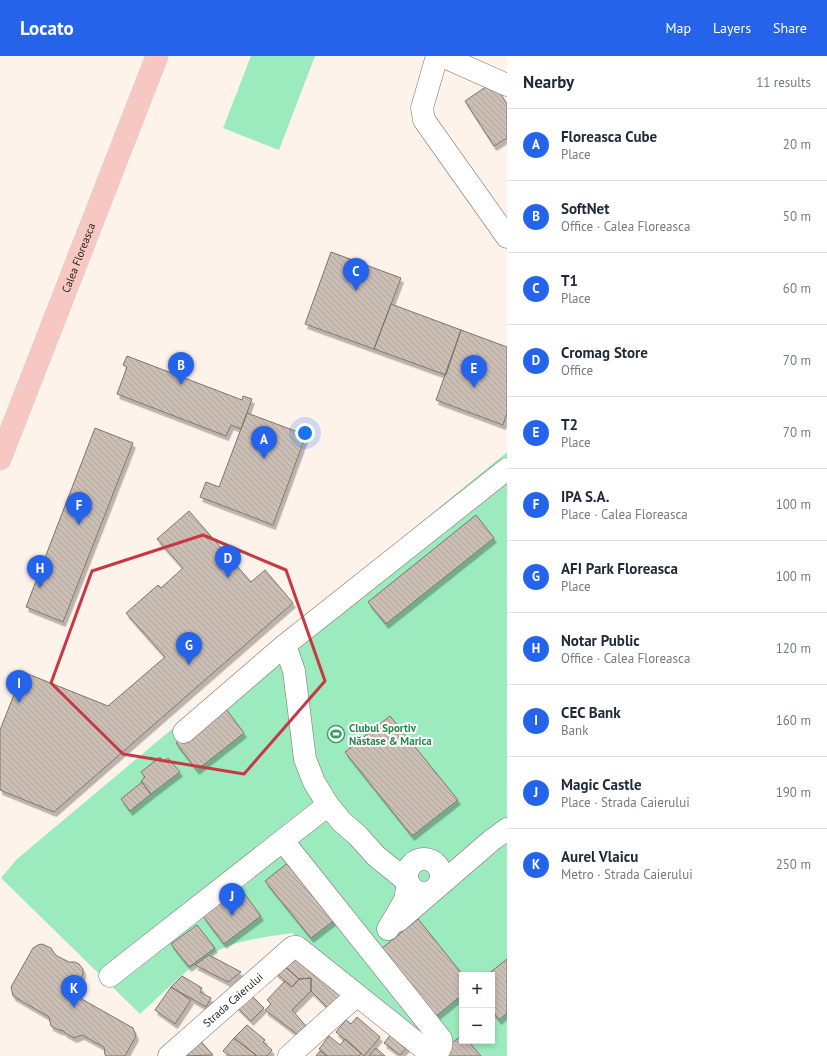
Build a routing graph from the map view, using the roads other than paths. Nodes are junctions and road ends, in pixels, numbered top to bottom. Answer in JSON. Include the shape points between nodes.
{"nodes":[{"id":1,"x":157,"y":56,"type":"edge"},
{"id":2,"x":437,"y":56,"type":"edge"},
{"id":3,"x":442,"y":56,"type":"edge"},
{"id":4,"x":507,"y":85,"type":"edge"},
{"id":5,"x":507,"y":237,"type":"edge"},
{"id":6,"x":0,"y":459,"type":"edge"},
{"id":7,"x":507,"y":469,"type":"edge"},
{"id":8,"x":285,"y":644,"type":"junction"},
{"id":9,"x":184,"y":732,"type":"dead end"},
{"id":10,"x":328,"y":805,"type":"junction"},
{"id":11,"x":500,"y":834,"type":"edge"},
{"id":12,"x":358,"y":836,"type":"junction"},
{"id":13,"x":283,"y":841,"type":"junction"},
{"id":14,"x":426,"y":861,"type":"junction"},
{"id":15,"x":408,"y":882,"type":"junction"},
{"id":16,"x":434,"y":890,"type":"junction"},
{"id":17,"x":388,"y":929,"type":"junction"},
{"id":18,"x":367,"y":946,"type":"junction"},
{"id":19,"x":110,"y":976,"type":"dead end"},
{"id":20,"x":357,"y":995,"type":"junction"},
{"id":21,"x":430,"y":1054,"type":"edge"},
{"id":22,"x":169,"y":1056,"type":"edge"},
{"id":23,"x":289,"y":1056,"type":"edge"}],
"edges":[{"from":1,"to":6,"type":"main road","name":"Calea Floreasca"},
{"from":2,"to":5,"type":"street","via":[[422,108],[424,120]]},
{"from":3,"to":4,"type":"street"},
{"from":7,"to":8,"type":"street"},
{"from":8,"to":9,"type":"street"},
{"from":8,"to":10,"type":"street","via":[[294,670],[305,759],[314,782]]},
{"from":10,"to":12,"type":"street"},
{"from":10,"to":13,"type":"street"},
{"from":11,"to":14,"type":"street","via":[[451,865]]},
{"from":11,"to":16,"type":"street"},
{"from":12,"to":14,"type":"street","via":[[380,848]]},
{"from":12,"to":15,"type":"street","via":[[376,856]]},
{"from":13,"to":18,"type":"street"},
{"from":13,"to":19,"type":"street"},
{"from":14,"to":15,"type":"street","via":[[410,865]]},
{"from":14,"to":16,"type":"street","via":[[440,869],[442,876]]},
{"from":15,"to":16,"type":"street","via":[[413,889],[420,892]]},
{"from":15,"to":17,"type":"street","via":[[404,900]]},
{"from":16,"to":17,"type":"street"},
{"from":17,"to":18,"type":"street"},
{"from":18,"to":21,"type":"street","via":[[442,1039],[440,1049]]},
{"from":20,"to":21,"type":"street"},
{"from":20,"to":22,"type":"street","name":"Strada Caierului","via":[[298,947],[294,947]]},
{"from":20,"to":23,"type":"street"}]}
